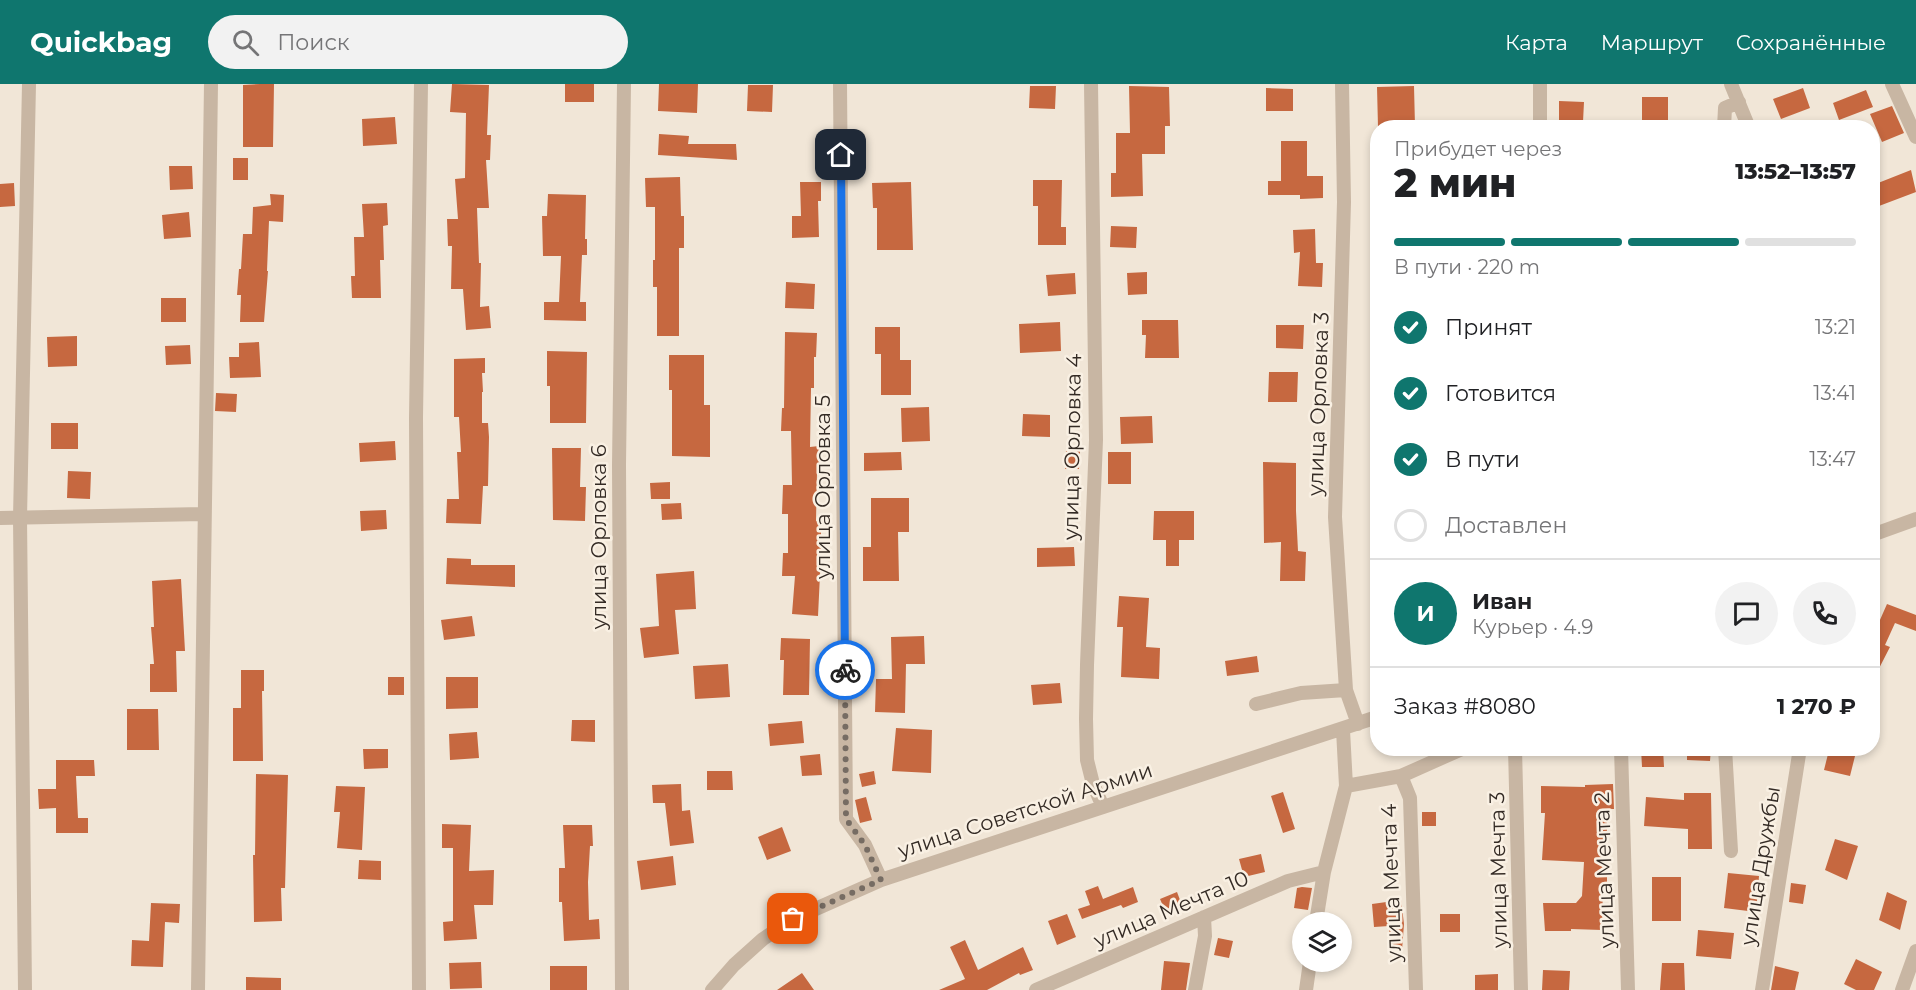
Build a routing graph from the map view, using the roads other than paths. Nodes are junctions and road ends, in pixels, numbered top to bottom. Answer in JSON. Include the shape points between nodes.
{"nodes":[{"id":1,"x":29,"y":84,"type":"edge"},
{"id":2,"x":211,"y":84,"type":"edge"},
{"id":3,"x":421,"y":84,"type":"edge"},
{"id":4,"x":624,"y":84,"type":"edge"},
{"id":5,"x":840,"y":84,"type":"edge"},
{"id":6,"x":1092,"y":84,"type":"edge"},
{"id":7,"x":1342,"y":84,"type":"edge"},
{"id":8,"x":1540,"y":84,"type":"edge"},
{"id":9,"x":1731,"y":84,"type":"edge"},
{"id":10,"x":1892,"y":84,"type":"edge"},
{"id":11,"x":1739,"y":102,"type":"junction"},
{"id":12,"x":1540,"y":120,"type":"edge"},
{"id":13,"x":1724,"y":120,"type":"edge"},
{"id":14,"x":1746,"y":120,"type":"edge"},
{"id":15,"x":1916,"y":137,"type":"edge"},
{"id":16,"x":203,"y":514,"type":"junction"},
{"id":17,"x":0,"y":518,"type":"edge"},
{"id":18,"x":20,"y":518,"type":"junction"},
{"id":19,"x":1916,"y":519,"type":"edge"},
{"id":20,"x":1880,"y":532,"type":"edge"},
{"id":21,"x":1346,"y":690,"type":"junction"},
{"id":22,"x":1256,"y":704,"type":"dead end"},
{"id":23,"x":1370,"y":720,"type":"edge"},
{"id":24,"x":1358,"y":724,"type":"junction"},
{"id":25,"x":1343,"y":730,"type":"junction"},
{"id":26,"x":1446,"y":756,"type":"edge"},
{"id":27,"x":1515,"y":756,"type":"edge"},
{"id":28,"x":1621,"y":756,"type":"edge"},
{"id":29,"x":1725,"y":756,"type":"edge"},
{"id":30,"x":1799,"y":756,"type":"edge"},
{"id":31,"x":1401,"y":776,"type":"junction"},
{"id":32,"x":1346,"y":786,"type":"junction"},
{"id":33,"x":1103,"y":807,"type":"junction"},
{"id":34,"x":1731,"y":851,"type":"dead end"},
{"id":35,"x":1324,"y":872,"type":"junction"},
{"id":36,"x":881,"y":880,"type":"junction"},
{"id":37,"x":1318,"y":912,"type":"edge"},
{"id":38,"x":1204,"y":917,"type":"junction"},
{"id":39,"x":1916,"y":951,"type":"edge"},
{"id":40,"x":1309,"y":972,"type":"edge"},
{"id":41,"x":25,"y":990,"type":"edge"},
{"id":42,"x":198,"y":990,"type":"edge"},
{"id":43,"x":419,"y":990,"type":"edge"},
{"id":44,"x":622,"y":990,"type":"edge"},
{"id":45,"x":712,"y":990,"type":"edge"},
{"id":46,"x":1036,"y":990,"type":"edge"},
{"id":47,"x":1195,"y":990,"type":"edge"},
{"id":48,"x":1306,"y":990,"type":"edge"},
{"id":49,"x":1416,"y":990,"type":"edge"},
{"id":50,"x":1521,"y":990,"type":"edge"},
{"id":51,"x":1628,"y":990,"type":"edge"},
{"id":52,"x":1762,"y":990,"type":"edge"},
{"id":53,"x":1902,"y":990,"type":"edge"}],
"edges":[{"from":1,"to":18,"type":"street"},
{"from":2,"to":16,"type":"street"},
{"from":3,"to":43,"type":"street","via":[[416,418]]},
{"from":4,"to":44,"type":"street","name":"улица Орловка 6","via":[[619,465]]},
{"from":5,"to":36,"type":"street","name":"улица Орловка 5","via":[[846,819],[865,845]]},
{"from":6,"to":33,"type":"street","name":"улица Орловка 4","via":[[1096,440],[1086,729],[1087,760]]},
{"from":7,"to":21,"type":"street","name":"улица Орловка 3","via":[[1344,202],[1335,518]]},
{"from":8,"to":12,"type":"street"},
{"from":9,"to":11,"type":"street"},
{"from":10,"to":15,"type":"street"},
{"from":11,"to":13,"type":"street","via":[[1725,108]]},
{"from":11,"to":14,"type":"street"},
{"from":16,"to":18,"type":"street"},
{"from":16,"to":42,"type":"street"},
{"from":17,"to":18,"type":"street"},
{"from":18,"to":41,"type":"street"},
{"from":19,"to":20,"type":"street"},
{"from":21,"to":22,"type":"street","via":[[1301,693]]},
{"from":21,"to":24,"type":"street","name":"улица Орловка 3"},
{"from":23,"to":24,"type":"street","name":"улица Советской Армии"},
{"from":24,"to":25,"type":"street","name":"улица Советской Армии"},
{"from":25,"to":32,"type":"street"},
{"from":25,"to":33,"type":"street","name":"улица Советской Армии"},
{"from":26,"to":31,"type":"street"},
{"from":27,"to":50,"type":"street","name":"улица Мечта 3"},
{"from":28,"to":51,"type":"street","name":"улица Мечта 2"},
{"from":29,"to":34,"type":"street"},
{"from":30,"to":52,"type":"street","name":"улица Дружбы"},
{"from":31,"to":32,"type":"street"},
{"from":31,"to":49,"type":"street","name":"улица Мечта 4","via":[[1410,798]]},
{"from":32,"to":35,"type":"street"},
{"from":33,"to":36,"type":"street","name":"улица Советской Армии"},
{"from":35,"to":37,"type":"street"},
{"from":35,"to":38,"type":"street","name":"улица Мечта 10","via":[[1288,881]]},
{"from":36,"to":45,"type":"street","name":"улица Советской Армии","via":[[793,919],[763,939]]},
{"from":38,"to":46,"type":"street","name":"улица Мечта 10"},
{"from":38,"to":47,"type":"street","via":[[1205,936]]},
{"from":39,"to":53,"type":"street"},
{"from":40,"to":48,"type":"street"}]}
